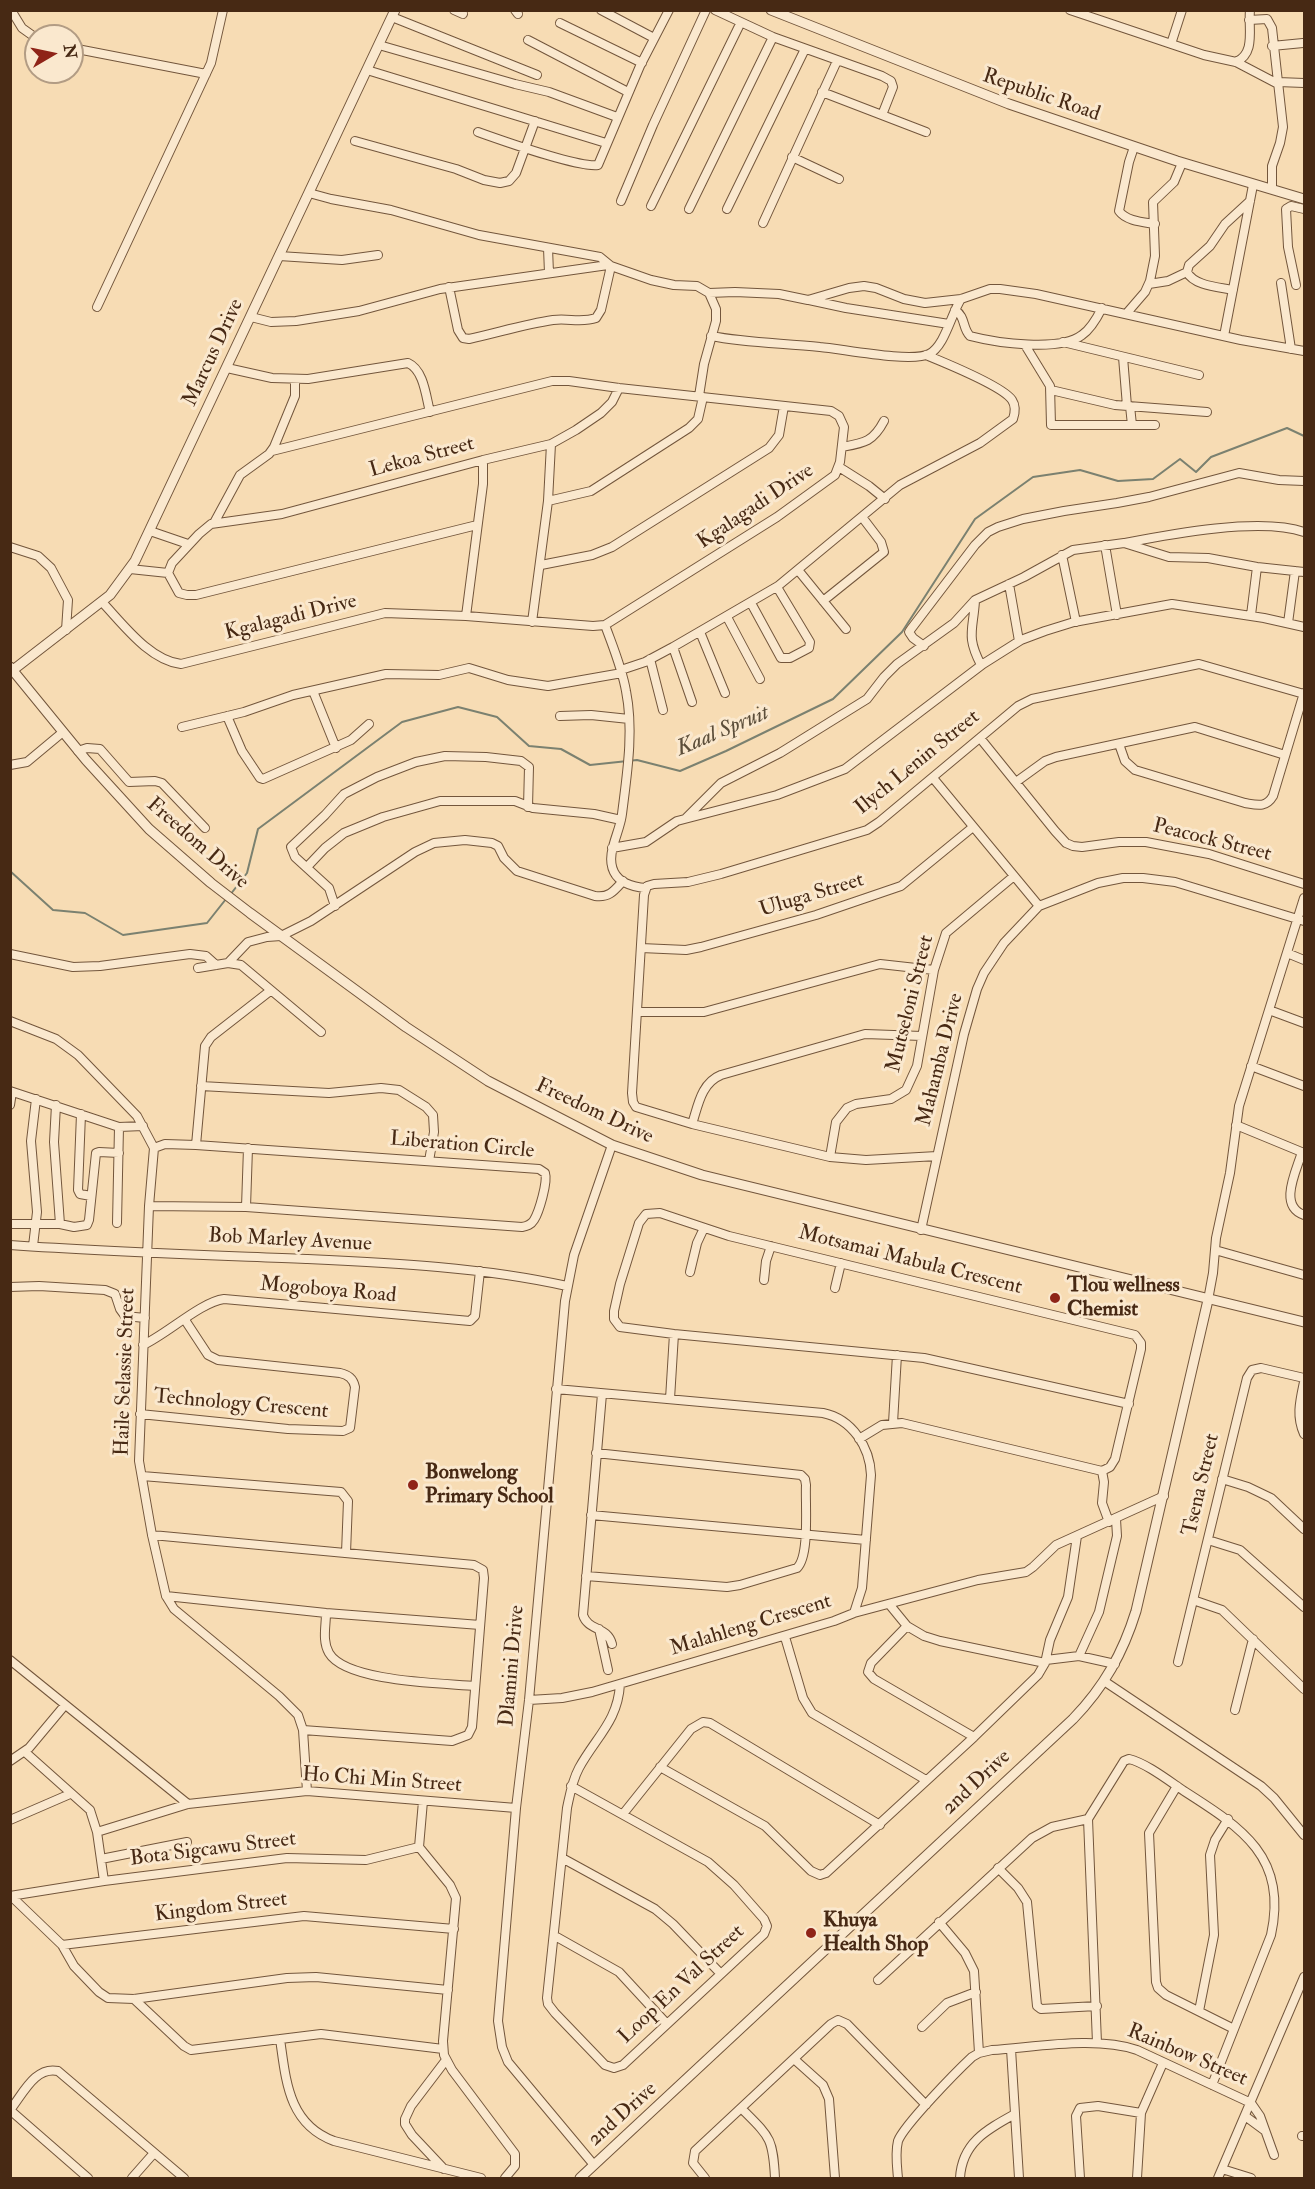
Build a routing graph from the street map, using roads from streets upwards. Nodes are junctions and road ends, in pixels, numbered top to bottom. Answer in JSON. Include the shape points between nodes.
{"nodes":[{"id":1,"x":12,"y":10,"type":"edge"},
{"id":2,"x":223,"y":10,"type":"edge"},
{"id":3,"x":454,"y":10,"type":"edge"},
{"id":4,"x":601,"y":10,"type":"edge"},
{"id":5,"x":659,"y":10,"type":"edge"},
{"id":6,"x":706,"y":10,"type":"edge"},
{"id":7,"x":715,"y":10,"type":"edge"},
{"id":8,"x":771,"y":10,"type":"edge"},
{"id":9,"x":1070,"y":10,"type":"edge"},
{"id":10,"x":1182,"y":10,"type":"edge"},
{"id":11,"x":1250,"y":10,"type":"edge"},
{"id":12,"x":668,"y":13,"type":"edge"},
{"id":13,"x":393,"y":14,"type":"edge"},
{"id":14,"x":463,"y":14,"type":"dead end"},
{"id":15,"x":1249,"y":20,"type":"junction"},
{"id":16,"x":741,"y":22,"type":"junction"},
{"id":17,"x":560,"y":23,"type":"dead end"},
{"id":18,"x":24,"y":29,"type":"edge"},
{"id":19,"x":773,"y":37,"type":"junction"},
{"id":20,"x":654,"y":38,"type":"junction"},
{"id":21,"x":528,"y":40,"type":"dead end"},
{"id":22,"x":1172,"y":44,"type":"junction"},
{"id":23,"x":1304,"y":44,"type":"edge"},
{"id":24,"x":379,"y":45,"type":"junction"},
{"id":25,"x":1272,"y":46,"type":"junction"},
{"id":26,"x":805,"y":49,"type":"junction"},
{"id":27,"x":84,"y":50,"type":"edge"},
{"id":28,"x":837,"y":61,"type":"junction"},
{"id":29,"x":1236,"y":62,"type":"junction"},
{"id":30,"x":642,"y":63,"type":"junction"},
{"id":31,"x":367,"y":70,"type":"junction"},
{"id":32,"x":206,"y":74,"type":"junction"},
{"id":33,"x":537,"y":75,"type":"dead end"},
{"id":34,"x":1278,"y":83,"type":"junction"},
{"id":35,"x":1305,"y":83,"type":"edge"},
{"id":36,"x":628,"y":92,"type":"junction"},
{"id":37,"x":822,"y":92,"type":"junction"},
{"id":38,"x":882,"y":115,"type":"junction"},
{"id":39,"x":617,"y":117,"type":"junction"},
{"id":40,"x":535,"y":121,"type":"junction"},
{"id":41,"x":478,"y":132,"type":"dead end"},
{"id":42,"x":926,"y":132,"type":"dead end"},
{"id":43,"x":355,"y":141,"type":"dead end"},
{"id":44,"x":606,"y":143,"type":"junction"},
{"id":45,"x":525,"y":147,"type":"junction"},
{"id":46,"x":1134,"y":147,"type":"junction"},
{"id":47,"x":792,"y":157,"type":"junction"},
{"id":48,"x":1182,"y":163,"type":"junction"},
{"id":49,"x":839,"y":179,"type":"dead end"},
{"id":50,"x":1253,"y":185,"type":"junction"},
{"id":51,"x":1272,"y":189,"type":"junction"},
{"id":52,"x":309,"y":193,"type":"junction"},
{"id":53,"x":1305,"y":199,"type":"edge"},
{"id":54,"x":621,"y":201,"type":"dead end"},
{"id":55,"x":1250,"y":201,"type":"junction"},
{"id":56,"x":651,"y":206,"type":"dead end"},
{"id":57,"x":689,"y":209,"type":"dead end"},
{"id":58,"x":727,"y":209,"type":"dead end"},
{"id":59,"x":1305,"y":210,"type":"edge"},
{"id":60,"x":763,"y":223,"type":"dead end"},
{"id":61,"x":1155,"y":224,"type":"junction"},
{"id":62,"x":548,"y":248,"type":"junction"},
{"id":63,"x":378,"y":255,"type":"dead end"},
{"id":64,"x":279,"y":256,"type":"junction"},
{"id":65,"x":609,"y":265,"type":"junction"},
{"id":66,"x":1187,"y":272,"type":"junction"},
{"id":67,"x":549,"y":273,"type":"junction"},
{"id":68,"x":1281,"y":283,"type":"dead end"},
{"id":69,"x":1149,"y":284,"type":"junction"},
{"id":70,"x":1296,"y":285,"type":"dead end"},
{"id":71,"x":449,"y":287,"type":"junction"},
{"id":72,"x":1233,"y":290,"type":"junction"},
{"id":73,"x":709,"y":293,"type":"junction"},
{"id":74,"x":961,"y":299,"type":"junction"},
{"id":75,"x":808,"y":300,"type":"junction"},
{"id":76,"x":97,"y":307,"type":"dead end"},
{"id":77,"x":1102,"y":308,"type":"junction"},
{"id":78,"x":955,"y":310,"type":"junction"},
{"id":79,"x":1126,"y":314,"type":"junction"},
{"id":80,"x":251,"y":317,"type":"junction"},
{"id":81,"x":949,"y":324,"type":"junction"},
{"id":82,"x":711,"y":336,"type":"junction"},
{"id":83,"x":1224,"y":336,"type":"junction"},
{"id":84,"x":1061,"y":342,"type":"junction"},
{"id":85,"x":1026,"y":345,"type":"junction"},
{"id":86,"x":1291,"y":349,"type":"junction"},
{"id":87,"x":1305,"y":351,"type":"edge"},
{"id":88,"x":926,"y":355,"type":"junction"},
{"id":89,"x":1123,"y":357,"type":"junction"},
{"id":90,"x":227,"y":369,"type":"junction"},
{"id":91,"x":1199,"y":375,"type":"dead end"},
{"id":92,"x":296,"y":379,"type":"junction"},
{"id":93,"x":619,"y":388,"type":"junction"},
{"id":94,"x":1051,"y":390,"type":"junction"},
{"id":95,"x":701,"y":396,"type":"junction"},
{"id":96,"x":784,"y":405,"type":"junction"},
{"id":97,"x":1128,"y":406,"type":"junction"},
{"id":98,"x":430,"y":412,"type":"junction"},
{"id":99,"x":1207,"y":412,"type":"dead end"},
{"id":100,"x":884,"y":421,"type":"dead end"},
{"id":101,"x":1132,"y":425,"type":"junction"},
{"id":102,"x":1155,"y":425,"type":"dead end"},
{"id":103,"x":551,"y":444,"type":"junction"},
{"id":104,"x":842,"y":447,"type":"junction"},
{"id":105,"x":272,"y":451,"type":"junction"},
{"id":106,"x":483,"y":460,"type":"junction"},
{"id":107,"x":839,"y":467,"type":"junction"},
{"id":108,"x":1305,"y":481,"type":"edge"},
{"id":109,"x":885,"y":499,"type":"junction"},
{"id":110,"x":548,"y":501,"type":"junction"},
{"id":111,"x":862,"y":518,"type":"junction"},
{"id":112,"x":214,"y":523,"type":"junction"},
{"id":113,"x":477,"y":525,"type":"junction"},
{"id":114,"x":150,"y":531,"type":"junction"},
{"id":115,"x":1305,"y":532,"type":"edge"},
{"id":116,"x":1124,"y":543,"type":"junction"},
{"id":117,"x":188,"y":544,"type":"junction"},
{"id":118,"x":1105,"y":545,"type":"junction"},
{"id":119,"x":10,"y":547,"type":"edge"},
{"id":120,"x":1062,"y":555,"type":"junction"},
{"id":121,"x":541,"y":565,"type":"junction"},
{"id":122,"x":1257,"y":567,"type":"junction"},
{"id":123,"x":130,"y":569,"type":"junction"},
{"id":124,"x":798,"y":570,"type":"junction"},
{"id":125,"x":1295,"y":571,"type":"junction"},
{"id":126,"x":1305,"y":572,"type":"edge"},
{"id":127,"x":168,"y":573,"type":"junction"},
{"id":128,"x":1009,"y":584,"type":"junction"},
{"id":129,"x":777,"y":587,"type":"junction"},
{"id":130,"x":975,"y":600,"type":"junction"},
{"id":131,"x":823,"y":601,"type":"junction"},
{"id":132,"x":102,"y":602,"type":"junction"},
{"id":133,"x":751,"y":603,"type":"junction"},
{"id":134,"x":1117,"y":615,"type":"junction"},
{"id":135,"x":1251,"y":615,"type":"junction"},
{"id":136,"x":466,"y":616,"type":"junction"},
{"id":137,"x":727,"y":617,"type":"junction"},
{"id":138,"x":532,"y":622,"type":"junction"},
{"id":139,"x":1076,"y":622,"type":"junction"},
{"id":140,"x":1288,"y":623,"type":"junction"},
{"id":141,"x":605,"y":625,"type":"junction"},
{"id":142,"x":1305,"y":627,"type":"edge"},
{"id":143,"x":846,"y":629,"type":"dead end"},
{"id":144,"x":66,"y":630,"type":"junction"},
{"id":145,"x":700,"y":632,"type":"junction"},
{"id":146,"x":1019,"y":641,"type":"junction"},
{"id":147,"x":924,"y":646,"type":"junction"},
{"id":148,"x":673,"y":647,"type":"junction"},
{"id":149,"x":650,"y":660,"type":"junction"},
{"id":150,"x":981,"y":665,"type":"junction"},
{"id":151,"x":12,"y":669,"type":"edge"},
{"id":152,"x":622,"y":672,"type":"junction"},
{"id":153,"x":760,"y":679,"type":"dead end"},
{"id":154,"x":313,"y":691,"type":"junction"},
{"id":155,"x":725,"y":693,"type":"dead end"},
{"id":156,"x":1304,"y":694,"type":"edge"},
{"id":157,"x":692,"y":702,"type":"dead end"},
{"id":158,"x":663,"y":710,"type":"dead end"},
{"id":159,"x":227,"y":716,"type":"junction"},
{"id":160,"x":560,"y":716,"type":"dead end"},
{"id":161,"x":629,"y":719,"type":"junction"},
{"id":162,"x":369,"y":724,"type":"dead end"},
{"id":163,"x":182,"y":727,"type":"dead end"},
{"id":164,"x":63,"y":732,"type":"junction"},
{"id":165,"x":980,"y":738,"type":"junction"},
{"id":166,"x":1119,"y":744,"type":"junction"},
{"id":167,"x":336,"y":748,"type":"junction"},
{"id":168,"x":78,"y":751,"type":"junction"},
{"id":169,"x":1285,"y":755,"type":"junction"},
{"id":170,"x":10,"y":765,"type":"edge"},
{"id":171,"x":933,"y":778,"type":"junction"},
{"id":172,"x":1016,"y":782,"type":"junction"},
{"id":173,"x":528,"y":807,"type":"junction"},
{"id":174,"x":685,"y":819,"type":"junction"},
{"id":175,"x":621,"y":820,"type":"junction"},
{"id":176,"x":973,"y":827,"type":"junction"},
{"id":177,"x":205,"y":828,"type":"dead end"},
{"id":178,"x":612,"y":848,"type":"junction"},
{"id":179,"x":307,"y":867,"type":"junction"},
{"id":180,"x":1014,"y":876,"type":"junction"},
{"id":181,"x":622,"y":881,"type":"junction"},
{"id":182,"x":1305,"y":884,"type":"edge"},
{"id":183,"x":646,"y":888,"type":"junction"},
{"id":184,"x":1305,"y":898,"type":"edge"},
{"id":185,"x":335,"y":906,"type":"junction"},
{"id":186,"x":1039,"y":906,"type":"junction"},
{"id":187,"x":1301,"y":920,"type":"edge"},
{"id":188,"x":281,"y":936,"type":"junction"},
{"id":189,"x":641,"y":948,"type":"junction"},
{"id":190,"x":1287,"y":953,"type":"junction"},
{"id":191,"x":10,"y":954,"type":"edge"},
{"id":192,"x":1305,"y":960,"type":"edge"},
{"id":193,"x":228,"y":963,"type":"junction"},
{"id":194,"x":216,"y":965,"type":"junction"},
{"id":195,"x":198,"y":968,"type":"dead end"},
{"id":196,"x":934,"y":970,"type":"junction"},
{"id":197,"x":270,"y":991,"type":"junction"},
{"id":198,"x":1269,"y":1010,"type":"junction"},
{"id":199,"x":637,"y":1012,"type":"junction"},
{"id":200,"x":10,"y":1021,"type":"edge"},
{"id":201,"x":1305,"y":1023,"type":"edge"},
{"id":202,"x":321,"y":1032,"type":"dead end"},
{"id":203,"x":922,"y":1036,"type":"junction"},
{"id":204,"x":1251,"y":1066,"type":"junction"},
{"id":205,"x":201,"y":1086,"type":"junction"},
{"id":206,"x":1305,"y":1086,"type":"edge"},
{"id":207,"x":11,"y":1091,"type":"edge"},
{"id":208,"x":36,"y":1099,"type":"junction"},
{"id":209,"x":10,"y":1105,"type":"edge"},
{"id":210,"x":56,"y":1105,"type":"junction"},
{"id":211,"x":81,"y":1114,"type":"junction"},
{"id":212,"x":692,"y":1124,"type":"junction"},
{"id":213,"x":1236,"y":1125,"type":"junction"},
{"id":214,"x":143,"y":1126,"type":"junction"},
{"id":215,"x":119,"y":1127,"type":"junction"},
{"id":216,"x":196,"y":1145,"type":"junction"},
{"id":217,"x":612,"y":1145,"type":"junction"},
{"id":218,"x":154,"y":1148,"type":"junction"},
{"id":219,"x":248,"y":1148,"type":"junction"},
{"id":220,"x":1303,"y":1152,"type":"edge"},
{"id":221,"x":119,"y":1153,"type":"junction"},
{"id":222,"x":936,"y":1156,"type":"junction"},
{"id":223,"x":830,"y":1157,"type":"junction"},
{"id":224,"x":429,"y":1161,"type":"junction"},
{"id":225,"x":91,"y":1196,"type":"junction"},
{"id":226,"x":149,"y":1206,"type":"junction"},
{"id":227,"x":246,"y":1207,"type":"junction"},
{"id":228,"x":1305,"y":1215,"type":"edge"},
{"id":229,"x":117,"y":1223,"type":"dead end"},
{"id":230,"x":10,"y":1224,"type":"edge"},
{"id":231,"x":36,"y":1224,"type":"junction"},
{"id":232,"x":60,"y":1224,"type":"junction"},
{"id":233,"x":704,"y":1228,"type":"junction"},
{"id":234,"x":921,"y":1230,"type":"junction"},
{"id":235,"x":10,"y":1245,"type":"edge"},
{"id":236,"x":33,"y":1246,"type":"junction"},
{"id":237,"x":771,"y":1246,"type":"junction"},
{"id":238,"x":1215,"y":1250,"type":"junction"},
{"id":239,"x":149,"y":1252,"type":"junction"},
{"id":240,"x":841,"y":1263,"type":"junction"},
{"id":241,"x":480,"y":1271,"type":"junction"},
{"id":242,"x":690,"y":1272,"type":"dead end"},
{"id":243,"x":1305,"y":1275,"type":"edge"},
{"id":244,"x":764,"y":1280,"type":"dead end"},
{"id":245,"x":567,"y":1286,"type":"junction"},
{"id":246,"x":10,"y":1287,"type":"edge"},
{"id":247,"x":835,"y":1288,"type":"dead end"},
{"id":248,"x":1208,"y":1300,"type":"junction"},
{"id":249,"x":146,"y":1317,"type":"junction"},
{"id":250,"x":185,"y":1320,"type":"junction"},
{"id":251,"x":1305,"y":1322,"type":"edge"},
{"id":252,"x":674,"y":1334,"type":"junction"},
{"id":253,"x":143,"y":1345,"type":"junction"},
{"id":254,"x":897,"y":1354,"type":"junction"},
{"id":255,"x":1305,"y":1380,"type":"edge"},
{"id":256,"x":556,"y":1389,"type":"junction"},
{"id":257,"x":602,"y":1394,"type":"junction"},
{"id":258,"x":670,"y":1400,"type":"junction"},
{"id":259,"x":1129,"y":1404,"type":"junction"},
{"id":260,"x":140,"y":1414,"type":"junction"},
{"id":261,"x":893,"y":1423,"type":"junction"},
{"id":262,"x":1305,"y":1434,"type":"edge"},
{"id":263,"x":859,"y":1439,"type":"junction"},
{"id":264,"x":596,"y":1453,"type":"junction"},
{"id":265,"x":1102,"y":1471,"type":"junction"},
{"id":266,"x":142,"y":1476,"type":"junction"},
{"id":267,"x":1222,"y":1479,"type":"junction"},
{"id":268,"x":1164,"y":1496,"type":"junction"},
{"id":269,"x":591,"y":1515,"type":"junction"},
{"id":270,"x":1113,"y":1520,"type":"junction"},
{"id":271,"x":1305,"y":1528,"type":"edge"},
{"id":272,"x":152,"y":1535,"type":"junction"},
{"id":273,"x":805,"y":1535,"type":"junction"},
{"id":274,"x":1077,"y":1536,"type":"junction"},
{"id":275,"x":866,"y":1540,"type":"junction"},
{"id":276,"x":1208,"y":1540,"type":"junction"},
{"id":277,"x":345,"y":1553,"type":"junction"},
{"id":278,"x":586,"y":1576,"type":"junction"},
{"id":279,"x":166,"y":1596,"type":"junction"},
{"id":280,"x":1193,"y":1600,"type":"junction"},
{"id":281,"x":889,"y":1604,"type":"junction"},
{"id":282,"x":1305,"y":1607,"type":"edge"},
{"id":283,"x":326,"y":1613,"type":"junction"},
{"id":284,"x":854,"y":1613,"type":"junction"},
{"id":285,"x":480,"y":1625,"type":"junction"},
{"id":286,"x":907,"y":1626,"type":"junction"},
{"id":287,"x":599,"y":1629,"type":"junction"},
{"id":288,"x":785,"y":1637,"type":"junction"},
{"id":289,"x":1253,"y":1639,"type":"junction"},
{"id":290,"x":612,"y":1644,"type":"dead end"},
{"id":291,"x":1079,"y":1656,"type":"junction"},
{"id":292,"x":10,"y":1660,"type":"edge"},
{"id":293,"x":1045,"y":1661,"type":"junction"},
{"id":294,"x":1178,"y":1662,"type":"dead end"},
{"id":295,"x":1115,"y":1664,"type":"junction"},
{"id":296,"x":608,"y":1670,"type":"dead end"},
{"id":297,"x":1104,"y":1681,"type":"junction"},
{"id":298,"x":620,"y":1684,"type":"junction"},
{"id":299,"x":475,"y":1686,"type":"junction"},
{"id":300,"x":1305,"y":1689,"type":"edge"},
{"id":301,"x":529,"y":1700,"type":"junction"},
{"id":302,"x":65,"y":1705,"type":"junction"},
{"id":303,"x":1235,"y":1710,"type":"dead end"},
{"id":304,"x":303,"y":1730,"type":"junction"},
{"id":305,"x":974,"y":1737,"type":"junction"},
{"id":306,"x":25,"y":1752,"type":"junction"},
{"id":307,"x":10,"y":1761,"type":"edge"},
{"id":308,"x":660,"y":1767,"type":"junction"},
{"id":309,"x":926,"y":1780,"type":"junction"},
{"id":310,"x":571,"y":1786,"type":"junction"},
{"id":311,"x":1177,"y":1786,"type":"junction"},
{"id":312,"x":308,"y":1791,"type":"junction"},
{"id":313,"x":70,"y":1794,"type":"junction"},
{"id":314,"x":423,"y":1801,"type":"junction"},
{"id":315,"x":188,"y":1804,"type":"junction"},
{"id":316,"x":516,"y":1808,"type":"junction"},
{"id":317,"x":623,"y":1814,"type":"junction"},
{"id":318,"x":1088,"y":1819,"type":"junction"},
{"id":319,"x":1228,"y":1819,"type":"junction"},
{"id":320,"x":10,"y":1820,"type":"edge"},
{"id":321,"x":880,"y":1825,"type":"junction"},
{"id":322,"x":97,"y":1832,"type":"junction"},
{"id":323,"x":1305,"y":1835,"type":"edge"},
{"id":324,"x":187,"y":1842,"type":"dead end"},
{"id":325,"x":419,"y":1847,"type":"junction"},
{"id":326,"x":562,"y":1857,"type":"junction"},
{"id":327,"x":101,"y":1859,"type":"junction"},
{"id":328,"x":998,"y":1868,"type":"junction"},
{"id":329,"x":104,"y":1881,"type":"junction"},
{"id":330,"x":11,"y":1896,"type":"edge"},
{"id":331,"x":939,"y":1922,"type":"junction"},
{"id":332,"x":454,"y":1929,"type":"junction"},
{"id":333,"x":555,"y":1936,"type":"junction"},
{"id":334,"x":62,"y":1945,"type":"junction"},
{"id":335,"x":721,"y":1974,"type":"junction"},
{"id":336,"x":1305,"y":1977,"type":"edge"},
{"id":337,"x":878,"y":1980,"type":"dead end"},
{"id":338,"x":448,"y":1990,"type":"junction"},
{"id":339,"x":976,"y":1992,"type":"junction"},
{"id":340,"x":134,"y":1999,"type":"junction"},
{"id":341,"x":1097,"y":2006,"type":"junction"},
{"id":342,"x":1199,"y":2011,"type":"junction"},
{"id":343,"x":667,"y":2024,"type":"junction"},
{"id":344,"x":922,"y":2027,"type":"dead end"},
{"id":345,"x":1234,"y":2029,"type":"junction"},
{"id":346,"x":280,"y":2039,"type":"junction"},
{"id":347,"x":1097,"y":2043,"type":"junction"},
{"id":348,"x":443,"y":2049,"type":"junction"},
{"id":349,"x":1011,"y":2049,"type":"junction"},
{"id":350,"x":979,"y":2052,"type":"junction"},
{"id":351,"x":794,"y":2059,"type":"junction"},
{"id":352,"x":446,"y":2060,"type":"junction"},
{"id":353,"x":1163,"y":2063,"type":"junction"},
{"id":354,"x":1212,"y":2085,"type":"junction"},
{"id":355,"x":1251,"y":2103,"type":"junction"},
{"id":356,"x":927,"y":2105,"type":"junction"},
{"id":357,"x":742,"y":2109,"type":"junction"},
{"id":358,"x":10,"y":2110,"type":"edge"},
{"id":359,"x":1141,"y":2113,"type":"junction"},
{"id":360,"x":1015,"y":2114,"type":"junction"},
{"id":361,"x":1245,"y":2116,"type":"junction"},
{"id":362,"x":1265,"y":2131,"type":"junction"},
{"id":363,"x":154,"y":2153,"type":"junction"},
{"id":364,"x":1274,"y":2155,"type":"dead end"},
{"id":365,"x":594,"y":2165,"type":"junction"},
{"id":366,"x":444,"y":2169,"type":"junction"},
{"id":367,"x":1222,"y":2169,"type":"junction"},
{"id":368,"x":88,"y":2178,"type":"edge"},
{"id":369,"x":132,"y":2178,"type":"edge"},
{"id":370,"x":184,"y":2178,"type":"edge"},
{"id":371,"x":481,"y":2178,"type":"edge"},
{"id":372,"x":505,"y":2178,"type":"edge"},
{"id":373,"x":580,"y":2178,"type":"edge"},
{"id":374,"x":705,"y":2178,"type":"edge"},
{"id":375,"x":775,"y":2178,"type":"edge"},
{"id":376,"x":835,"y":2178,"type":"edge"},
{"id":377,"x":897,"y":2178,"type":"edge"},
{"id":378,"x":960,"y":2178,"type":"edge"},
{"id":379,"x":1019,"y":2178,"type":"edge"},
{"id":380,"x":1080,"y":2178,"type":"edge"},
{"id":381,"x":1137,"y":2178,"type":"edge"},
{"id":382,"x":1218,"y":2178,"type":"edge"},
{"id":383,"x":1251,"y":2178,"type":"edge"}],
"edges":[{"from":1,"to":18,"type":"street"},
{"from":2,"to":32,"type":"street"},
{"from":3,"to":14,"type":"street"},
{"from":4,"to":20,"type":"street"},
{"from":5,"to":12,"type":"street"},
{"from":6,"to":54,"type":"street"},
{"from":7,"to":16,"type":"street"},
{"from":8,"to":46,"type":"street","name":"Republic Road","via":[[955,84]]},
{"from":9,"to":22,"type":"street"},
{"from":10,"to":22,"type":"street"},
{"from":11,"to":15,"type":"street"},
{"from":12,"to":20,"type":"street"},
{"from":13,"to":24,"type":"street","name":"Marcus Drive"},
{"from":13,"to":33,"type":"street"},
{"from":15,"to":25,"type":"street","via":[[1269,20]]},
{"from":15,"to":29,"type":"street","via":[[1249,52]]},
{"from":16,"to":19,"type":"street"},
{"from":16,"to":56,"type":"street"},
{"from":17,"to":30,"type":"street"},
{"from":19,"to":26,"type":"street"},
{"from":19,"to":57,"type":"street"},
{"from":20,"to":30,"type":"street"},
{"from":21,"to":36,"type":"street"},
{"from":22,"to":29,"type":"street"},
{"from":23,"to":25,"type":"street"},
{"from":24,"to":31,"type":"street","name":"Marcus Drive"},
{"from":24,"to":39,"type":"street","via":[[549,92]]},
{"from":25,"to":34,"type":"street"},
{"from":26,"to":28,"type":"street"},
{"from":26,"to":58,"type":"street"},
{"from":27,"to":32,"type":"street"},
{"from":28,"to":37,"type":"street"},
{"from":28,"to":38,"type":"street","via":[[891,81],[893,87]]},
{"from":29,"to":34,"type":"street"},
{"from":30,"to":36,"type":"street"},
{"from":31,"to":40,"type":"street"},
{"from":31,"to":52,"type":"street","name":"Marcus Drive"},
{"from":32,"to":76,"type":"street"},
{"from":34,"to":35,"type":"street"},
{"from":34,"to":51,"type":"street","via":[[1282,135],[1272,166]]},
{"from":36,"to":39,"type":"street"},
{"from":37,"to":38,"type":"street"},
{"from":37,"to":47,"type":"street"},
{"from":38,"to":42,"type":"street"},
{"from":39,"to":44,"type":"street"},
{"from":40,"to":44,"type":"street"},
{"from":40,"to":45,"type":"street"},
{"from":41,"to":45,"type":"street"},
{"from":43,"to":45,"type":"street","via":[[500,183],[512,179]]},
{"from":44,"to":45,"type":"street","via":[[598,165],[592,166]]},
{"from":46,"to":48,"type":"street","name":"Republic Road"},
{"from":46,"to":61,"type":"street","via":[[1119,211],[1137,222]]},
{"from":47,"to":49,"type":"street"},
{"from":47,"to":60,"type":"street"},
{"from":48,"to":50,"type":"street","name":"Republic Road"},
{"from":48,"to":61,"type":"street","via":[[1174,182],[1153,202]]},
{"from":50,"to":51,"type":"street","name":"Republic Road"},
{"from":50,"to":55,"type":"street"},
{"from":51,"to":53,"type":"street","name":"Republic Road"},
{"from":52,"to":62,"type":"street","via":[[392,210],[479,236]]},
{"from":52,"to":64,"type":"street","name":"Marcus Drive"},
{"from":55,"to":66,"type":"street","via":[[1225,224]]},
{"from":55,"to":72,"type":"street"},
{"from":59,"to":70,"type":"street","via":[[1291,206],[1286,209]]},
{"from":61,"to":69,"type":"street","via":[[1155,258]]},
{"from":62,"to":65,"type":"street","via":[[600,257]]},
{"from":62,"to":67,"type":"street"},
{"from":63,"to":64,"type":"street","via":[[342,260]]},
{"from":64,"to":80,"type":"street","name":"Marcus Drive"},
{"from":65,"to":67,"type":"street"},
{"from":65,"to":71,"type":"street","via":[[601,310],[593,320],[558,320],[469,339],[460,335]]},
{"from":65,"to":73,"type":"street","via":[[674,285],[700,287]]},
{"from":66,"to":69,"type":"street"},
{"from":66,"to":72,"type":"street","via":[[1196,280]]},
{"from":67,"to":71,"type":"street"},
{"from":68,"to":86,"type":"street"},
{"from":69,"to":79,"type":"street"},
{"from":71,"to":80,"type":"street","via":[[296,321],[271,322]]},
{"from":72,"to":83,"type":"street"},
{"from":73,"to":75,"type":"street","via":[[779,294]]},
{"from":73,"to":82,"type":"street","via":[[717,315]]},
{"from":74,"to":75,"type":"street","via":[[922,303],[864,286]]},
{"from":74,"to":77,"type":"street","via":[[1000,289]]},
{"from":74,"to":78,"type":"street"},
{"from":75,"to":81,"type":"street"},
{"from":77,"to":79,"type":"street"},
{"from":77,"to":84,"type":"street","via":[[1085,333]]},
{"from":78,"to":81,"type":"street"},
{"from":78,"to":85,"type":"street","via":[[962,316],[970,336]]},
{"from":79,"to":83,"type":"street"},
{"from":80,"to":90,"type":"street","name":"Marcus Drive"},
{"from":81,"to":88,"type":"street","via":[[939,344]]},
{"from":82,"to":88,"type":"street","via":[[864,353]]},
{"from":82,"to":95,"type":"street"},
{"from":83,"to":86,"type":"street"},
{"from":84,"to":85,"type":"street"},
{"from":84,"to":89,"type":"street"},
{"from":85,"to":94,"type":"street"},
{"from":86,"to":87,"type":"street"},
{"from":88,"to":109,"type":"street","via":[[1010,397],[1014,416],[980,443],[913,477]]},
{"from":89,"to":91,"type":"street"},
{"from":89,"to":97,"type":"street"},
{"from":90,"to":92,"type":"street"},
{"from":90,"to":114,"type":"street","name":"Marcus Drive"},
{"from":92,"to":98,"type":"street","via":[[410,363],[421,377]]},
{"from":92,"to":105,"type":"street","via":[[295,396]]},
{"from":93,"to":95,"type":"street","name":"Kgalagadi Drive"},
{"from":93,"to":98,"type":"street","name":"Kgalagadi Drive","via":[[552,381]]},
{"from":93,"to":103,"type":"street","name":"Lekoa Street","via":[[601,413]]},
{"from":94,"to":97,"type":"street"},
{"from":94,"to":101,"type":"street","via":[[1053,426]]},
{"from":95,"to":96,"type":"street","name":"Kgalagadi Drive"},
{"from":95,"to":110,"type":"street","via":[[698,419],[689,428],[591,491]]},
{"from":96,"to":104,"type":"street","name":"Kgalagadi Drive","via":[[834,411],[843,424]]},
{"from":96,"to":121,"type":"street","via":[[779,435],[769,448],[618,544],[592,555]]},
{"from":97,"to":99,"type":"street"},
{"from":97,"to":101,"type":"street"},
{"from":98,"to":105,"type":"street","name":"Kgalagadi Drive"},
{"from":100,"to":104,"type":"street","via":[[874,437]]},
{"from":101,"to":102,"type":"street"},
{"from":103,"to":106,"type":"street","name":"Lekoa Street"},
{"from":103,"to":110,"type":"street"},
{"from":104,"to":107,"type":"street","name":"Kgalagadi Drive"},
{"from":105,"to":112,"type":"street","via":[[240,475]]},
{"from":106,"to":112,"type":"street","name":"Lekoa Street","via":[[282,514]]},
{"from":106,"to":113,"type":"street"},
{"from":107,"to":109,"type":"street"},
{"from":107,"to":141,"type":"street","name":"Kgalagadi Drive","via":[[832,477],[777,517]]},
{"from":108,"to":147,"type":"street","via":[[1239,473],[1149,497],[998,527],[975,545],[911,628],[911,636]]},
{"from":109,"to":111,"type":"street"},
{"from":110,"to":121,"type":"street"},
{"from":111,"to":124,"type":"street"},
{"from":111,"to":131,"type":"street","via":[[884,552]]},
{"from":112,"to":117,"type":"street"},
{"from":113,"to":127,"type":"street","via":[[203,594],[179,593]]},
{"from":113,"to":136,"type":"street"},
{"from":114,"to":117,"type":"street"},
{"from":114,"to":123,"type":"street","name":"Marcus Drive"},
{"from":115,"to":116,"type":"street","via":[[1263,526],[1225,528]]},
{"from":116,"to":118,"type":"street"},
{"from":116,"to":122,"type":"street","via":[[1169,557],[1208,558]]},
{"from":117,"to":127,"type":"street"},
{"from":118,"to":120,"type":"street"},
{"from":118,"to":134,"type":"street"},
{"from":119,"to":144,"type":"street","via":[[38,556],[51,568],[68,600]]},
{"from":120,"to":128,"type":"street"},
{"from":120,"to":139,"type":"street"},
{"from":121,"to":138,"type":"street"},
{"from":122,"to":125,"type":"street"},
{"from":122,"to":135,"type":"street"},
{"from":123,"to":127,"type":"street"},
{"from":123,"to":132,"type":"street","name":"Marcus Drive"},
{"from":124,"to":129,"type":"street"},
{"from":124,"to":131,"type":"street"},
{"from":125,"to":126,"type":"street"},
{"from":125,"to":140,"type":"street"},
{"from":128,"to":130,"type":"street"},
{"from":128,"to":146,"type":"street"},
{"from":129,"to":133,"type":"street"},
{"from":129,"to":133,"type":"street","via":[[810,642],[808,648],[790,658],[781,658]]},
{"from":130,"to":147,"type":"street","via":[[954,623]]},
{"from":130,"to":150,"type":"street","via":[[970,636]]},
{"from":131,"to":143,"type":"street"},
{"from":132,"to":136,"type":"street","name":"Kgalagadi Drive","via":[[149,649],[181,664],[385,613]]},
{"from":132,"to":144,"type":"street","name":"Marcus Drive"},
{"from":133,"to":137,"type":"street"},
{"from":134,"to":135,"type":"street","via":[[1174,604]]},
{"from":134,"to":139,"type":"street"},
{"from":135,"to":140,"type":"street"},
{"from":136,"to":138,"type":"street","name":"Kgalagadi Drive"},
{"from":137,"to":145,"type":"street"},
{"from":137,"to":153,"type":"street"},
{"from":138,"to":141,"type":"street","name":"Kgalagadi Drive"},
{"from":139,"to":146,"type":"street"},
{"from":140,"to":142,"type":"street"},
{"from":141,"to":152,"type":"street"},
{"from":144,"to":151,"type":"street","name":"Marcus Drive"},
{"from":145,"to":148,"type":"street"},
{"from":145,"to":155,"type":"street"},
{"from":146,"to":150,"type":"street"},
{"from":147,"to":174,"type":"street","via":[[890,670],[867,699],[780,753],[721,783]]},
{"from":148,"to":149,"type":"street"},
{"from":148,"to":157,"type":"street"},
{"from":149,"to":152,"type":"street"},
{"from":149,"to":158,"type":"street"},
{"from":150,"to":174,"type":"street","via":[[845,769],[777,795]]},
{"from":151,"to":164,"type":"street","name":"Freedom Drive"},
{"from":152,"to":154,"type":"street","via":[[543,686],[466,668],[439,675],[382,674]]},
{"from":152,"to":161,"type":"street"},
{"from":154,"to":159,"type":"street"},
{"from":154,"to":167,"type":"street"},
{"from":156,"to":165,"type":"street","name":"Ilych Lenin Street","via":[[1207,664],[1193,664],[1027,701]]},
{"from":156,"to":169,"type":"street","name":"Ilych Lenin Street"},
{"from":159,"to":163,"type":"street"},
{"from":159,"to":167,"type":"street","via":[[245,757],[261,779]]},
{"from":160,"to":161,"type":"street"},
{"from":161,"to":175,"type":"street"},
{"from":162,"to":167,"type":"street"},
{"from":164,"to":168,"type":"street","name":"Freedom Drive"},
{"from":164,"to":170,"type":"street","via":[[27,762]]},
{"from":165,"to":171,"type":"street","name":"Ilych Lenin Street"},
{"from":165,"to":172,"type":"street","name":"Peacock Street"},
{"from":166,"to":169,"type":"street","via":[[1198,727]]},
{"from":166,"to":169,"type":"street","name":"Ilych Lenin Street","via":[[1125,761],[1135,770],[1260,806],[1272,798]]},
{"from":166,"to":172,"type":"street","via":[[1051,759]]},
{"from":168,"to":177,"type":"street","via":[[100,749],[129,782],[162,783]]},
{"from":168,"to":188,"type":"street","name":"Freedom Drive","via":[[149,829]]},
{"from":171,"to":176,"type":"street"},
{"from":171,"to":183,"type":"street","name":"Ilych Lenin Street","via":[[879,822],[859,833],[712,876]]},
{"from":172,"to":182,"type":"street","name":"Peacock Street","via":[[1062,839],[1073,846],[1146,842],[1209,854]]},
{"from":173,"to":175,"type":"street"},
{"from":173,"to":179,"type":"street","via":[[501,800],[451,800],[418,806],[344,833]]},
{"from":173,"to":179,"type":"street","via":[[530,771],[524,762],[461,756],[423,760],[378,777],[341,797],[291,847],[295,857]]},
{"from":174,"to":178,"type":"street","via":[[646,842]]},
{"from":175,"to":178,"type":"street"},
{"from":176,"to":180,"type":"street"},
{"from":176,"to":189,"type":"street","name":"Uluga Street","via":[[896,888],[701,947]]},
{"from":178,"to":181,"type":"street","via":[[614,871]]},
{"from":179,"to":185,"type":"street","via":[[329,888]]},
{"from":180,"to":186,"type":"street"},
{"from":180,"to":196,"type":"street","name":"Mutseloni Street","via":[[948,931]]},
{"from":181,"to":183,"type":"street"},
{"from":181,"to":185,"type":"street","via":[[611,894],[595,896],[517,871],[496,844],[454,841],[434,843],[415,852]]},
{"from":183,"to":189,"type":"street"},
{"from":184,"to":187,"type":"street"},
{"from":185,"to":188,"type":"street"},
{"from":186,"to":187,"type":"street","name":"Mahamba Drive","via":[[1098,883],[1143,878],[1175,882]]},
{"from":186,"to":222,"type":"street","name":"Mahamba Drive","via":[[1004,943],[977,989]]},
{"from":187,"to":190,"type":"street"},
{"from":188,"to":193,"type":"street","via":[[248,942]]},
{"from":188,"to":217,"type":"street","name":"Freedom Drive","via":[[452,1058],[508,1092]]},
{"from":189,"to":199,"type":"street"},
{"from":190,"to":192,"type":"street"},
{"from":190,"to":198,"type":"street"},
{"from":191,"to":194,"type":"street","via":[[73,967],[190,954],[206,956]]},
{"from":193,"to":194,"type":"street"},
{"from":193,"to":197,"type":"street","via":[[240,965]]},
{"from":194,"to":195,"type":"street"},
{"from":196,"to":199,"type":"street","via":[[880,964],[704,1012]]},
{"from":196,"to":203,"type":"street","name":"Mutseloni Street"},
{"from":197,"to":202,"type":"street"},
{"from":197,"to":205,"type":"street","via":[[206,1042]]},
{"from":198,"to":201,"type":"street"},
{"from":198,"to":204,"type":"street"},
{"from":199,"to":212,"type":"street","via":[[634,1104],[642,1110]]},
{"from":200,"to":214,"type":"street","via":[[66,1045]]},
{"from":203,"to":212,"type":"street","via":[[865,1034],[716,1077],[705,1086]]},
{"from":203,"to":223,"type":"street","name":"Mutseloni Street","via":[[917,1066],[906,1090],[891,1099],[847,1108],[836,1122]]},
{"from":204,"to":206,"type":"street"},
{"from":204,"to":213,"type":"street"},
{"from":205,"to":216,"type":"street"},
{"from":205,"to":224,"type":"street","via":[[329,1093],[399,1090],[433,1115]]},
{"from":207,"to":208,"type":"street"},
{"from":207,"to":209,"type":"street"},
{"from":208,"to":210,"type":"street"},
{"from":208,"to":231,"type":"street","via":[[31,1141]]},
{"from":210,"to":211,"type":"street"},
{"from":210,"to":232,"type":"street","via":[[54,1142]]},
{"from":211,"to":215,"type":"street"},
{"from":211,"to":225,"type":"street","via":[[78,1190]]},
{"from":212,"to":223,"type":"street"},
{"from":213,"to":220,"type":"street"},
{"from":213,"to":238,"type":"street"},
{"from":214,"to":215,"type":"street"},
{"from":214,"to":218,"type":"street"},
{"from":215,"to":221,"type":"street"},
{"from":216,"to":218,"type":"street","name":"Liberation Circle","via":[[165,1144]]},
{"from":216,"to":219,"type":"street","name":"Liberation Circle"},
{"from":217,"to":234,"type":"street","name":"Freedom Drive","via":[[702,1175]]},
{"from":217,"to":245,"type":"street","name":"Dlamini Drive"},
{"from":218,"to":226,"type":"street","name":"Haile Selassie Street"},
{"from":219,"to":224,"type":"street","name":"Liberation Circle"},
{"from":219,"to":227,"type":"street"},
{"from":220,"to":228,"type":"street","via":[[1289,1200],[1294,1209]]},
{"from":221,"to":225,"type":"street","via":[[96,1153]]},
{"from":221,"to":229,"type":"street"},
{"from":222,"to":223,"type":"street","via":[[866,1160]]},
{"from":222,"to":234,"type":"street","name":"Mahamba Drive"},
{"from":224,"to":227,"type":"street","name":"Liberation Circle","via":[[543,1170],[547,1180],[534,1220],[522,1227]]},
{"from":225,"to":232,"type":"street","via":[[87,1225]]},
{"from":226,"to":227,"type":"street","name":"Liberation Circle"},
{"from":226,"to":239,"type":"street","name":"Haile Selassie Street"},
{"from":230,"to":231,"type":"street"},
{"from":231,"to":232,"type":"street"},
{"from":231,"to":236,"type":"street"},
{"from":233,"to":237,"type":"street","name":"Motsamai Mabula Crescent"},
{"from":233,"to":242,"type":"street"},
{"from":233,"to":252,"type":"street","name":"Motsamai Mabula Crescent","via":[[660,1213],[646,1214],[639,1222],[620,1284],[614,1311],[617,1325]]},
{"from":234,"to":248,"type":"street","name":"Freedom Drive"},
{"from":235,"to":236,"type":"street","name":"Bob Marley Avenue"},
{"from":236,"to":239,"type":"street","name":"Bob Marley Avenue"},
{"from":237,"to":240,"type":"street","name":"Motsamai Mabula Crescent"},
{"from":237,"to":244,"type":"street"},
{"from":238,"to":243,"type":"street"},
{"from":238,"to":248,"type":"street"},
{"from":239,"to":241,"type":"street","name":"Bob Marley Avenue"},
{"from":239,"to":249,"type":"street","name":"Haile Selassie Street"},
{"from":240,"to":247,"type":"street"},
{"from":240,"to":259,"type":"street","name":"Motsamai Mabula Crescent","via":[[1135,1335],[1141,1349]]},
{"from":241,"to":245,"type":"street","name":"Bob Marley Avenue"},
{"from":241,"to":250,"type":"street","name":"Mogoboya Road","via":[[476,1313],[470,1321],[224,1299]]},
{"from":245,"to":256,"type":"street","name":"Dlamini Drive"},
{"from":246,"to":249,"type":"street","via":[[105,1290],[115,1294],[125,1316]]},
{"from":248,"to":251,"type":"street","name":"Freedom Drive"},
{"from":248,"to":268,"type":"street","name":"2nd Drive"},
{"from":249,"to":253,"type":"street","name":"Haile Selassie Street"},
{"from":250,"to":253,"type":"street","name":"Mogoboya Road"},
{"from":250,"to":260,"type":"street","name":"Technology Crescent","via":[[208,1355],[218,1360],[348,1376],[355,1387],[350,1428],[288,1429]]},
{"from":252,"to":254,"type":"street","name":"Motsamai Mabula Crescent"},
{"from":252,"to":258,"type":"street"},
{"from":253,"to":260,"type":"street","name":"Haile Selassie Street"},
{"from":254,"to":259,"type":"street","name":"Motsamai Mabula Crescent"},
{"from":254,"to":261,"type":"street"},
{"from":255,"to":262,"type":"street","via":[[1298,1409]]},
{"from":255,"to":267,"type":"street","name":"Tsena Street","via":[[1261,1368],[1250,1372]]},
{"from":256,"to":257,"type":"street","name":"Malahleng Crescent"},
{"from":256,"to":301,"type":"street","name":"Dlamini Drive"},
{"from":257,"to":258,"type":"street","name":"Malahleng Crescent"},
{"from":257,"to":264,"type":"street"},
{"from":258,"to":263,"type":"street","name":"Malahleng Crescent","via":[[829,1414],[845,1422]]},
{"from":259,"to":265,"type":"street","via":[[1115,1459]]},
{"from":260,"to":266,"type":"street","name":"Haile Selassie Street"},
{"from":261,"to":263,"type":"street"},
{"from":261,"to":265,"type":"street"},
{"from":263,"to":275,"type":"street","name":"Malahleng Crescent","via":[[871,1469]]},
{"from":264,"to":269,"type":"street"},
{"from":264,"to":273,"type":"street","via":[[801,1475],[806,1485]]},
{"from":265,"to":270,"type":"street","via":[[1102,1503]]},
{"from":266,"to":272,"type":"street","name":"Haile Selassie Street"},
{"from":266,"to":277,"type":"street","via":[[341,1492],[347,1497],[348,1506]]},
{"from":267,"to":271,"type":"street","via":[[1271,1498]]},
{"from":267,"to":276,"type":"street","name":"Tsena Street"},
{"from":268,"to":270,"type":"street"},
{"from":268,"to":295,"type":"street","name":"2nd Drive","via":[[1136,1611]]},
{"from":269,"to":273,"type":"street"},
{"from":269,"to":278,"type":"street"},
{"from":270,"to":274,"type":"street"},
{"from":270,"to":291,"type":"street","via":[[1117,1536],[1099,1612]]},
{"from":272,"to":277,"type":"street"},
{"from":272,"to":279,"type":"street","name":"Haile Selassie Street"},
{"from":273,"to":275,"type":"street"},
{"from":273,"to":278,"type":"street","via":[[800,1566],[736,1586]]},
{"from":274,"to":281,"type":"street","via":[[1052,1548],[1026,1572],[978,1580]]},
{"from":274,"to":293,"type":"street","via":[[1068,1597]]},
{"from":275,"to":284,"type":"street","name":"Malahleng Crescent","via":[[862,1588]]},
{"from":276,"to":280,"type":"street","name":"Tsena Street"},
{"from":276,"to":282,"type":"street","via":[[1240,1550]]},
{"from":277,"to":285,"type":"street","via":[[474,1564],[484,1573]]},
{"from":278,"to":287,"type":"street","via":[[583,1619]]},
{"from":279,"to":283,"type":"street"},
{"from":279,"to":304,"type":"street","name":"Haile Selassie Street","via":[[174,1609],[292,1707]]},
{"from":280,"to":289,"type":"street","via":[[1222,1610]]},
{"from":280,"to":294,"type":"street","name":"Tsena Street"},
{"from":281,"to":284,"type":"street"},
{"from":281,"to":286,"type":"street"},
{"from":283,"to":285,"type":"street"},
{"from":283,"to":299,"type":"street","via":[[325,1644],[340,1665],[373,1676]]},
{"from":284,"to":288,"type":"street","name":"Malahleng Crescent"},
{"from":285,"to":299,"type":"street"},
{"from":286,"to":293,"type":"street","via":[[940,1641]]},
{"from":286,"to":305,"type":"street","via":[[871,1663],[870,1675]]},
{"from":287,"to":290,"type":"street","via":[[608,1634]]},
{"from":287,"to":296,"type":"street"},
{"from":288,"to":298,"type":"street","name":"Malahleng Crescent"},
{"from":288,"to":309,"type":"street","via":[[803,1698],[812,1713]]},
{"from":289,"to":300,"type":"street"},
{"from":289,"to":303,"type":"street"},
{"from":291,"to":293,"type":"street"},
{"from":291,"to":295,"type":"street"},
{"from":292,"to":302,"type":"street"},
{"from":293,"to":305,"type":"street","via":[[1033,1680]]},
{"from":295,"to":297,"type":"street","name":"2nd Drive"},
{"from":297,"to":323,"type":"street","via":[[1261,1786]]},
{"from":297,"to":365,"type":"street","name":"2nd Drive","via":[[1073,1719]]},
{"from":298,"to":301,"type":"street","name":"Malahleng Crescent","via":[[581,1695]]},
{"from":298,"to":310,"type":"street","name":"Loop En Val Street","via":[[618,1704],[610,1723]]},
{"from":299,"to":304,"type":"street","via":[[471,1732],[459,1740]]},
{"from":301,"to":316,"type":"street","name":"Dlamini Drive"},
{"from":302,"to":306,"type":"street"},
{"from":302,"to":315,"type":"street"},
{"from":304,"to":312,"type":"street","name":"Haile Selassie Street"},
{"from":305,"to":309,"type":"street"},
{"from":306,"to":307,"type":"street"},
{"from":306,"to":313,"type":"street"},
{"from":308,"to":317,"type":"street"},
{"from":308,"to":321,"type":"street","via":[[694,1725],[706,1722]]},
{"from":308,"to":321,"type":"street","via":[[765,1826],[817,1874],[823,1874]]},
{"from":309,"to":321,"type":"street"},
{"from":310,"to":317,"type":"street","name":"Loop En Val Street"},
{"from":310,"to":326,"type":"street","name":"Loop En Val Street"},
{"from":311,"to":318,"type":"street","via":[[1132,1759],[1124,1761]]},
{"from":311,"to":319,"type":"street"},
{"from":311,"to":342,"type":"street","via":[[1149,1833],[1156,1982],[1161,1992]]},
{"from":312,"to":314,"type":"street","name":"Ho Chi Min Street"},
{"from":312,"to":315,"type":"street","name":"Ho Chi Min Street"},
{"from":313,"to":320,"type":"street"},
{"from":313,"to":322,"type":"street","via":[[90,1810]]},
{"from":314,"to":316,"type":"street","name":"Ho Chi Min Street"},
{"from":314,"to":325,"type":"street"},
{"from":315,"to":322,"type":"street","name":"Ho Chi Min Street"},
{"from":316,"to":365,"type":"street","name":"Dlamini Drive","via":[[498,2014],[500,2037],[512,2068]]},
{"from":317,"to":335,"type":"street","name":"Loop En Val Street","via":[[708,1862],[764,1918],[764,1934]]},
{"from":318,"to":328,"type":"street","via":[[1042,1831]]},
{"from":318,"to":341,"type":"street"},
{"from":319,"to":342,"type":"street","via":[[1210,1855],[1214,1935]]},
{"from":319,"to":345,"type":"street","via":[[1260,1853],[1275,1900],[1271,1935]]},
{"from":322,"to":327,"type":"street"},
{"from":324,"to":327,"type":"street"},
{"from":325,"to":329,"type":"street","name":"Bota Sigcawu Street","via":[[366,1860],[287,1858]]},
{"from":325,"to":332,"type":"street","via":[[454,1891]]},
{"from":326,"to":333,"type":"street","name":"Loop En Val Street"},
{"from":326,"to":335,"type":"street","via":[[656,1909]]},
{"from":327,"to":329,"type":"street"},
{"from":328,"to":331,"type":"street"},
{"from":328,"to":341,"type":"street","via":[[1027,1902],[1037,2006]]},
{"from":329,"to":330,"type":"street","name":"Bota Sigcawu Street"},
{"from":330,"to":334,"type":"street"},
{"from":331,"to":337,"type":"street"},
{"from":331,"to":339,"type":"street","via":[[972,1962]]},
{"from":332,"to":334,"type":"street","name":"Kingdom Street","via":[[304,1916]]},
{"from":332,"to":338,"type":"street"},
{"from":333,"to":343,"type":"street","via":[[619,1972]]},
{"from":333,"to":343,"type":"street","name":"Loop En Val Street","via":[[548,2004],[605,2065],[622,2065]]},
{"from":334,"to":340,"type":"street","via":[[74,1966],[104,1995]]},
{"from":335,"to":343,"type":"street","name":"Loop En Val Street"},
{"from":336,"to":355,"type":"street"},
{"from":338,"to":340,"type":"street","via":[[316,1977]]},
{"from":338,"to":348,"type":"street"},
{"from":339,"to":344,"type":"street","via":[[947,2003]]},
{"from":339,"to":350,"type":"street"},
{"from":340,"to":346,"type":"street","via":[[191,2050]]},
{"from":341,"to":347,"type":"street"},
{"from":342,"to":345,"type":"street"},
{"from":345,"to":354,"type":"street"},
{"from":346,"to":348,"type":"street","via":[[331,2035]]},
{"from":346,"to":366,"type":"street","via":[[291,2100],[320,2134]]},
{"from":347,"to":349,"type":"street","name":"Rainbow Street"},
{"from":347,"to":353,"type":"street","name":"Rainbow Street","via":[[1124,2046]]},
{"from":348,"to":352,"type":"street"},
{"from":349,"to":350,"type":"street","name":"Rainbow Street"},
{"from":349,"to":360,"type":"street"},
{"from":350,"to":356,"type":"street"},
{"from":351,"to":356,"type":"street","via":[[831,2024],[841,2020]]},
{"from":351,"to":357,"type":"street"},
{"from":351,"to":376,"type":"street","via":[[823,2085],[829,2099]]},
{"from":352,"to":366,"type":"street","via":[[405,2119],[412,2135]]},
{"from":352,"to":372,"type":"street","via":[[515,2154],[515,2166]]},
{"from":353,"to":354,"type":"street","name":"Rainbow Street"},
{"from":353,"to":359,"type":"street"},
{"from":354,"to":355,"type":"street","name":"Rainbow Street"},
{"from":355,"to":361,"type":"street"},
{"from":355,"to":362,"type":"street"},
{"from":356,"to":377,"type":"street","via":[[898,2143]]},
{"from":357,"to":374,"type":"street","via":[[695,2151],[693,2163]]},
{"from":357,"to":375,"type":"street","via":[[771,2142]]},
{"from":358,"to":363,"type":"street","via":[[40,2073],[58,2071]]},
{"from":358,"to":368,"type":"street"},
{"from":359,"to":380,"type":"street","via":[[1098,2106],[1080,2108],[1076,2116]]},
{"from":359,"to":381,"type":"street"},
{"from":360,"to":378,"type":"street","via":[[974,2142],[965,2154]]},
{"from":360,"to":379,"type":"street"},
{"from":361,"to":362,"type":"street"},
{"from":361,"to":367,"type":"street"},
{"from":362,"to":364,"type":"street"},
{"from":363,"to":369,"type":"street"},
{"from":363,"to":370,"type":"street"},
{"from":365,"to":373,"type":"street","name":"2nd Drive"},
{"from":366,"to":371,"type":"street"},
{"from":367,"to":382,"type":"street"},
{"from":367,"to":383,"type":"street"}]}
